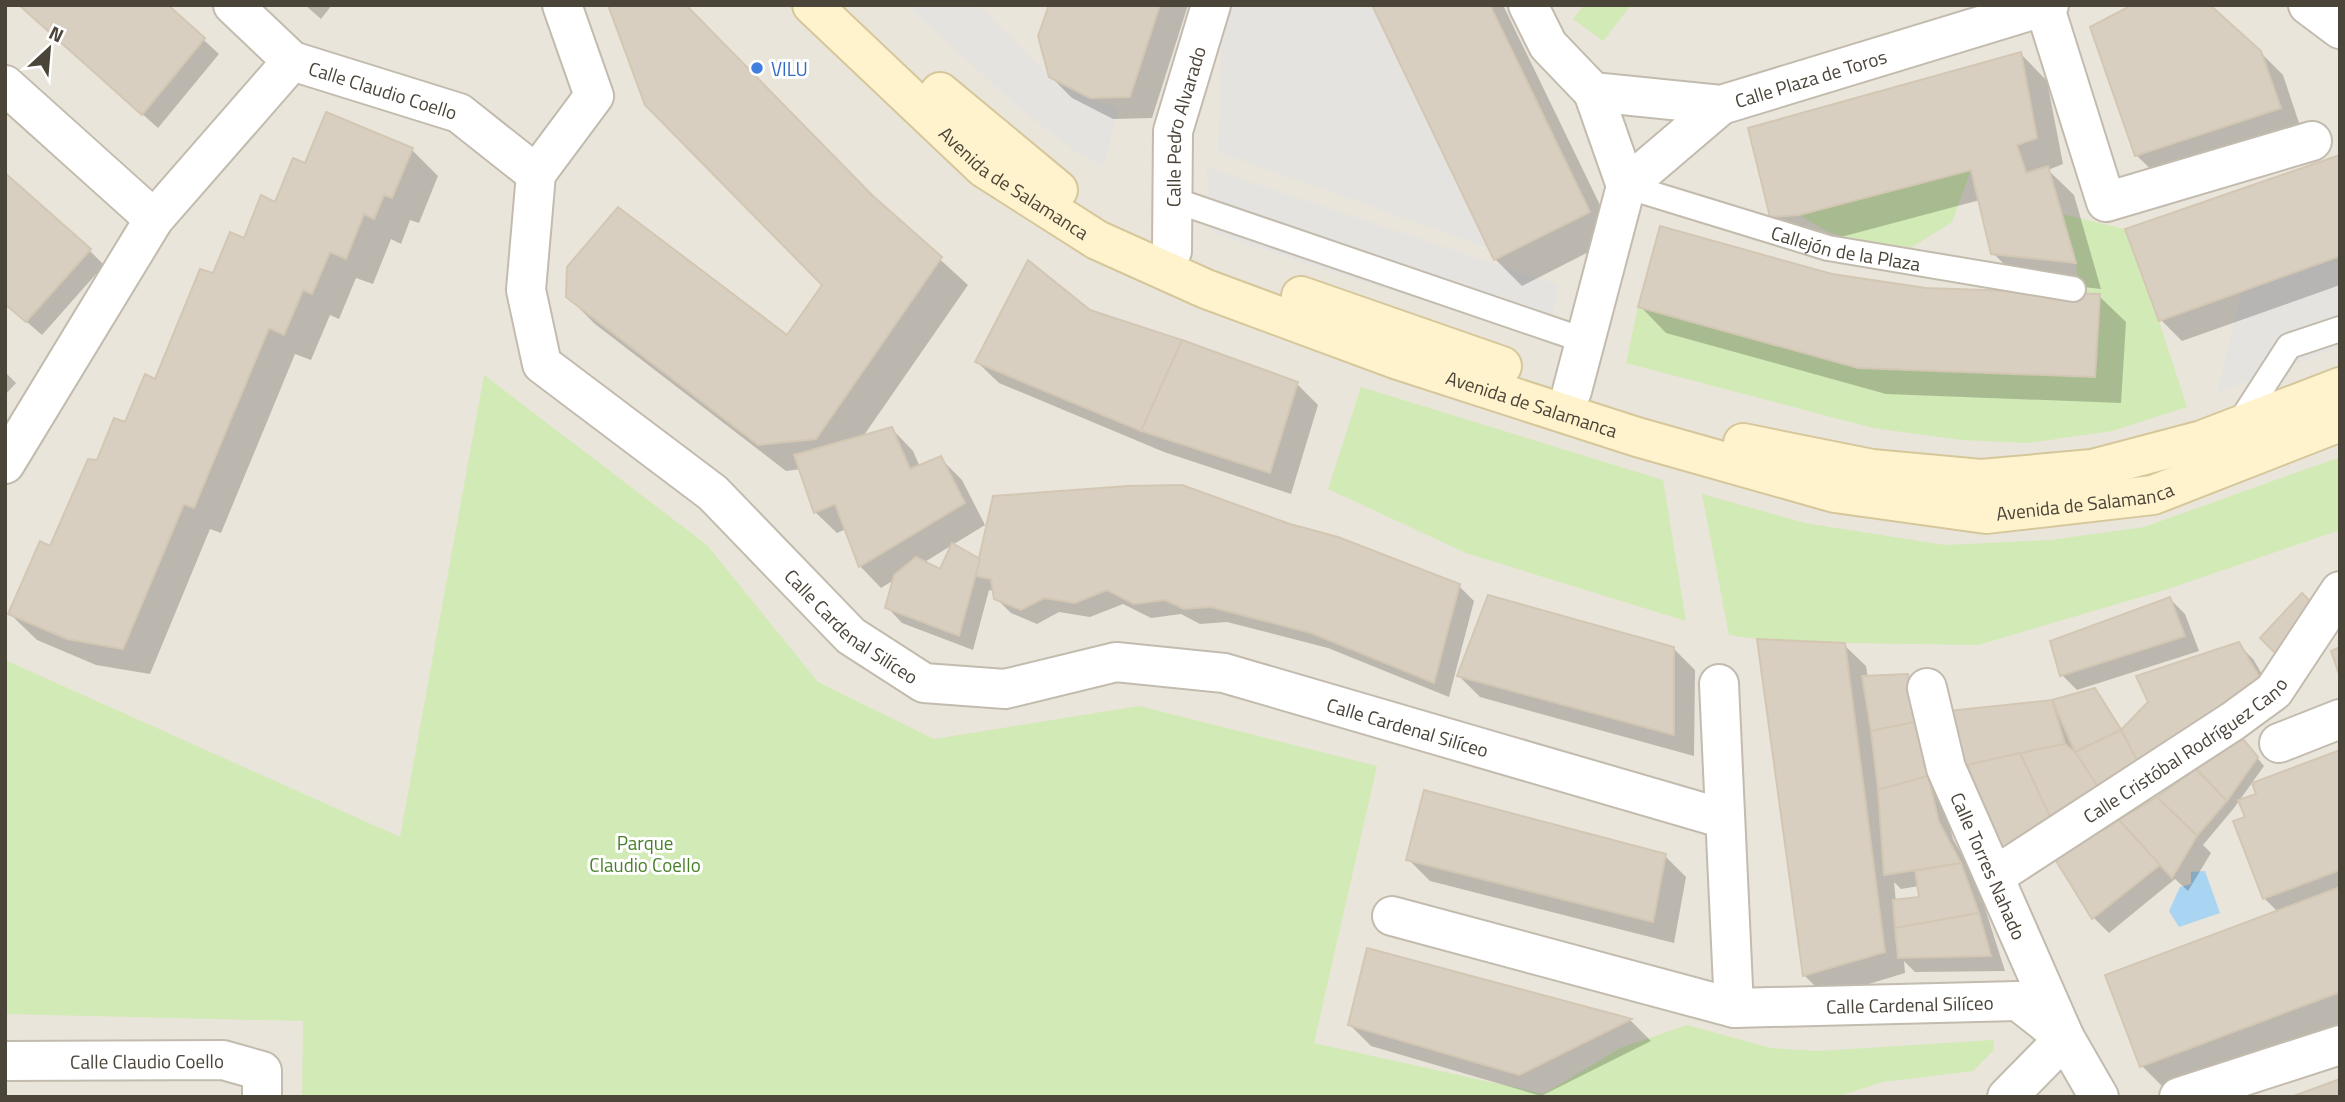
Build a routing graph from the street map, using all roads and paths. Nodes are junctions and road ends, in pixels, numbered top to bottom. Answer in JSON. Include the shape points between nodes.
{"nodes":[{"id":1,"x":233,"y":5,"type":"edge"},
{"id":2,"x":562,"y":5,"type":"edge"},
{"id":3,"x":812,"y":5,"type":"edge"},
{"id":4,"x":849,"y":5,"type":"edge"},
{"id":5,"x":1210,"y":5,"type":"edge"},
{"id":6,"x":1528,"y":5,"type":"edge"},
{"id":7,"x":2308,"y":5,"type":"edge"},
{"id":8,"x":2047,"y":7,"type":"edge"},
{"id":9,"x":2340,"y":29,"type":"edge"},
{"id":10,"x":292,"y":61,"type":"junction"},
{"id":11,"x":5,"y":85,"type":"edge"},
{"id":12,"x":1593,"y":92,"type":"junction"},
{"id":13,"x":1721,"y":105,"type":"junction"},
{"id":14,"x":2312,"y":141,"type":"dead end"},
{"id":15,"x":536,"y":174,"type":"junction"},
{"id":16,"x":1626,"y":186,"type":"junction"},
{"id":17,"x":1171,"y":199,"type":"junction"},
{"id":18,"x":154,"y":219,"type":"junction"},
{"id":19,"x":1172,"y":251,"type":"junction"},
{"id":20,"x":2073,"y":289,"type":"dead end"},
{"id":21,"x":2340,"y":329,"type":"edge"},
{"id":22,"x":1586,"y":341,"type":"junction"},
{"id":23,"x":2340,"y":387,"type":"edge"},
{"id":24,"x":1572,"y":391,"type":"junction"},
{"id":25,"x":2340,"y":422,"type":"edge"},
{"id":26,"x":2238,"y":425,"type":"junction"},
{"id":27,"x":5,"y":464,"type":"edge"},
{"id":28,"x":2340,"y":591,"type":"edge"},
{"id":29,"x":1719,"y":684,"type":"dead end"},
{"id":30,"x":1927,"y":688,"type":"dead end"},
{"id":31,"x":2340,"y":719,"type":"edge"},
{"id":32,"x":2279,"y":743,"type":"dead end"},
{"id":33,"x":1725,"y":819,"type":"junction"},
{"id":34,"x":1995,"y":876,"type":"junction"},
{"id":35,"x":1392,"y":916,"type":"dead end"},
{"id":36,"x":1734,"y":1008,"type":"junction"},
{"id":37,"x":2065,"y":1038,"type":"junction"},
{"id":38,"x":2340,"y":1045,"type":"edge"},
{"id":39,"x":5,"y":1061,"type":"edge"},
{"id":40,"x":2017,"y":1092,"type":"edge"},
{"id":41,"x":262,"y":1097,"type":"edge"},
{"id":42,"x":2099,"y":1097,"type":"edge"},
{"id":43,"x":2179,"y":1097,"type":"edge"}],
"edges":[{"from":1,"to":10,"type":"street"},
{"from":2,"to":15,"type":"street","via":[[594,96]]},
{"from":3,"to":25,"type":"main road","name":"Avenida de Salamanca","via":[[984,168],[1097,240],[1206,289],[1398,360],[1835,493],[1986,514],[2153,495]]},
{"from":4,"to":19,"type":"main road","name":"Avenida de Salamanca","via":[[964,114],[1061,193]]},
{"from":5,"to":17,"type":"street","name":"Calle Pedro Alvarado","via":[[1172,131]]},
{"from":6,"to":12,"type":"street","via":[[1548,45]]},
{"from":7,"to":9,"type":"street"},
{"from":8,"to":13,"type":"street","name":"Calle Plaza de Toros"},
{"from":8,"to":14,"type":"street","via":[[2106,202]]},
{"from":10,"to":15,"type":"street","name":"Calle Claudio Coello","via":[[459,113]]},
{"from":10,"to":18,"type":"street","name":"Calle Claudio Coello"},
{"from":11,"to":18,"type":"street"},
{"from":12,"to":13,"type":"street","name":"Calle Plaza de Toros"},
{"from":12,"to":16,"type":"street"},
{"from":13,"to":16,"type":"street"},
{"from":15,"to":33,"type":"street","name":"Calle Cardenal Silíceo","via":[[526,289],[542,364],[713,493],[851,636],[924,683],[1005,689],[1116,662],[1224,673]]},
{"from":16,"to":20,"type":"lane","name":"Callejón de la Plaza","via":[[1828,248]]},
{"from":16,"to":22,"type":"street"},
{"from":17,"to":19,"type":"street","name":"Calle Pedro Alvarado"},
{"from":17,"to":22,"type":"lane"},
{"from":18,"to":27,"type":"street","name":"Calle Claudio Coello"},
{"from":19,"to":24,"type":"main road","name":"Avenida de Salamanca"},
{"from":21,"to":26,"type":"lane","via":[[2289,346]]},
{"from":22,"to":24,"type":"street"},
{"from":23,"to":26,"type":"main road","name":"Avenida de Salamanca"},
{"from":24,"to":26,"type":"main road","name":"Avenida de Salamanca","via":[[1738,442],[1872,469],[1981,479],[2092,469],[2202,440]]},
{"from":28,"to":34,"type":"street","name":"Calle Cristóbal Rodríguez Cano","via":[[2274,691]]},
{"from":29,"to":33,"type":"street"},
{"from":30,"to":34,"type":"street","name":"Calle Torres Nahado","via":[[1946,768]]},
{"from":31,"to":32,"type":"street"},
{"from":33,"to":36,"type":"street"},
{"from":34,"to":37,"type":"street","name":"Calle Torres Nahado"},
{"from":35,"to":36,"type":"street","name":"Calle Cardenal Silíceo"},
{"from":36,"to":37,"type":"street","name":"Calle Cardenal Silíceo","via":[[2018,1001]]},
{"from":37,"to":40,"type":"street"},
{"from":37,"to":42,"type":"street","name":"Calle Cardenal Silíceo"},
{"from":38,"to":43,"type":"street"},
{"from":39,"to":41,"type":"street","name":"Calle Claudio Coello","via":[[223,1060],[262,1071]]}]}
